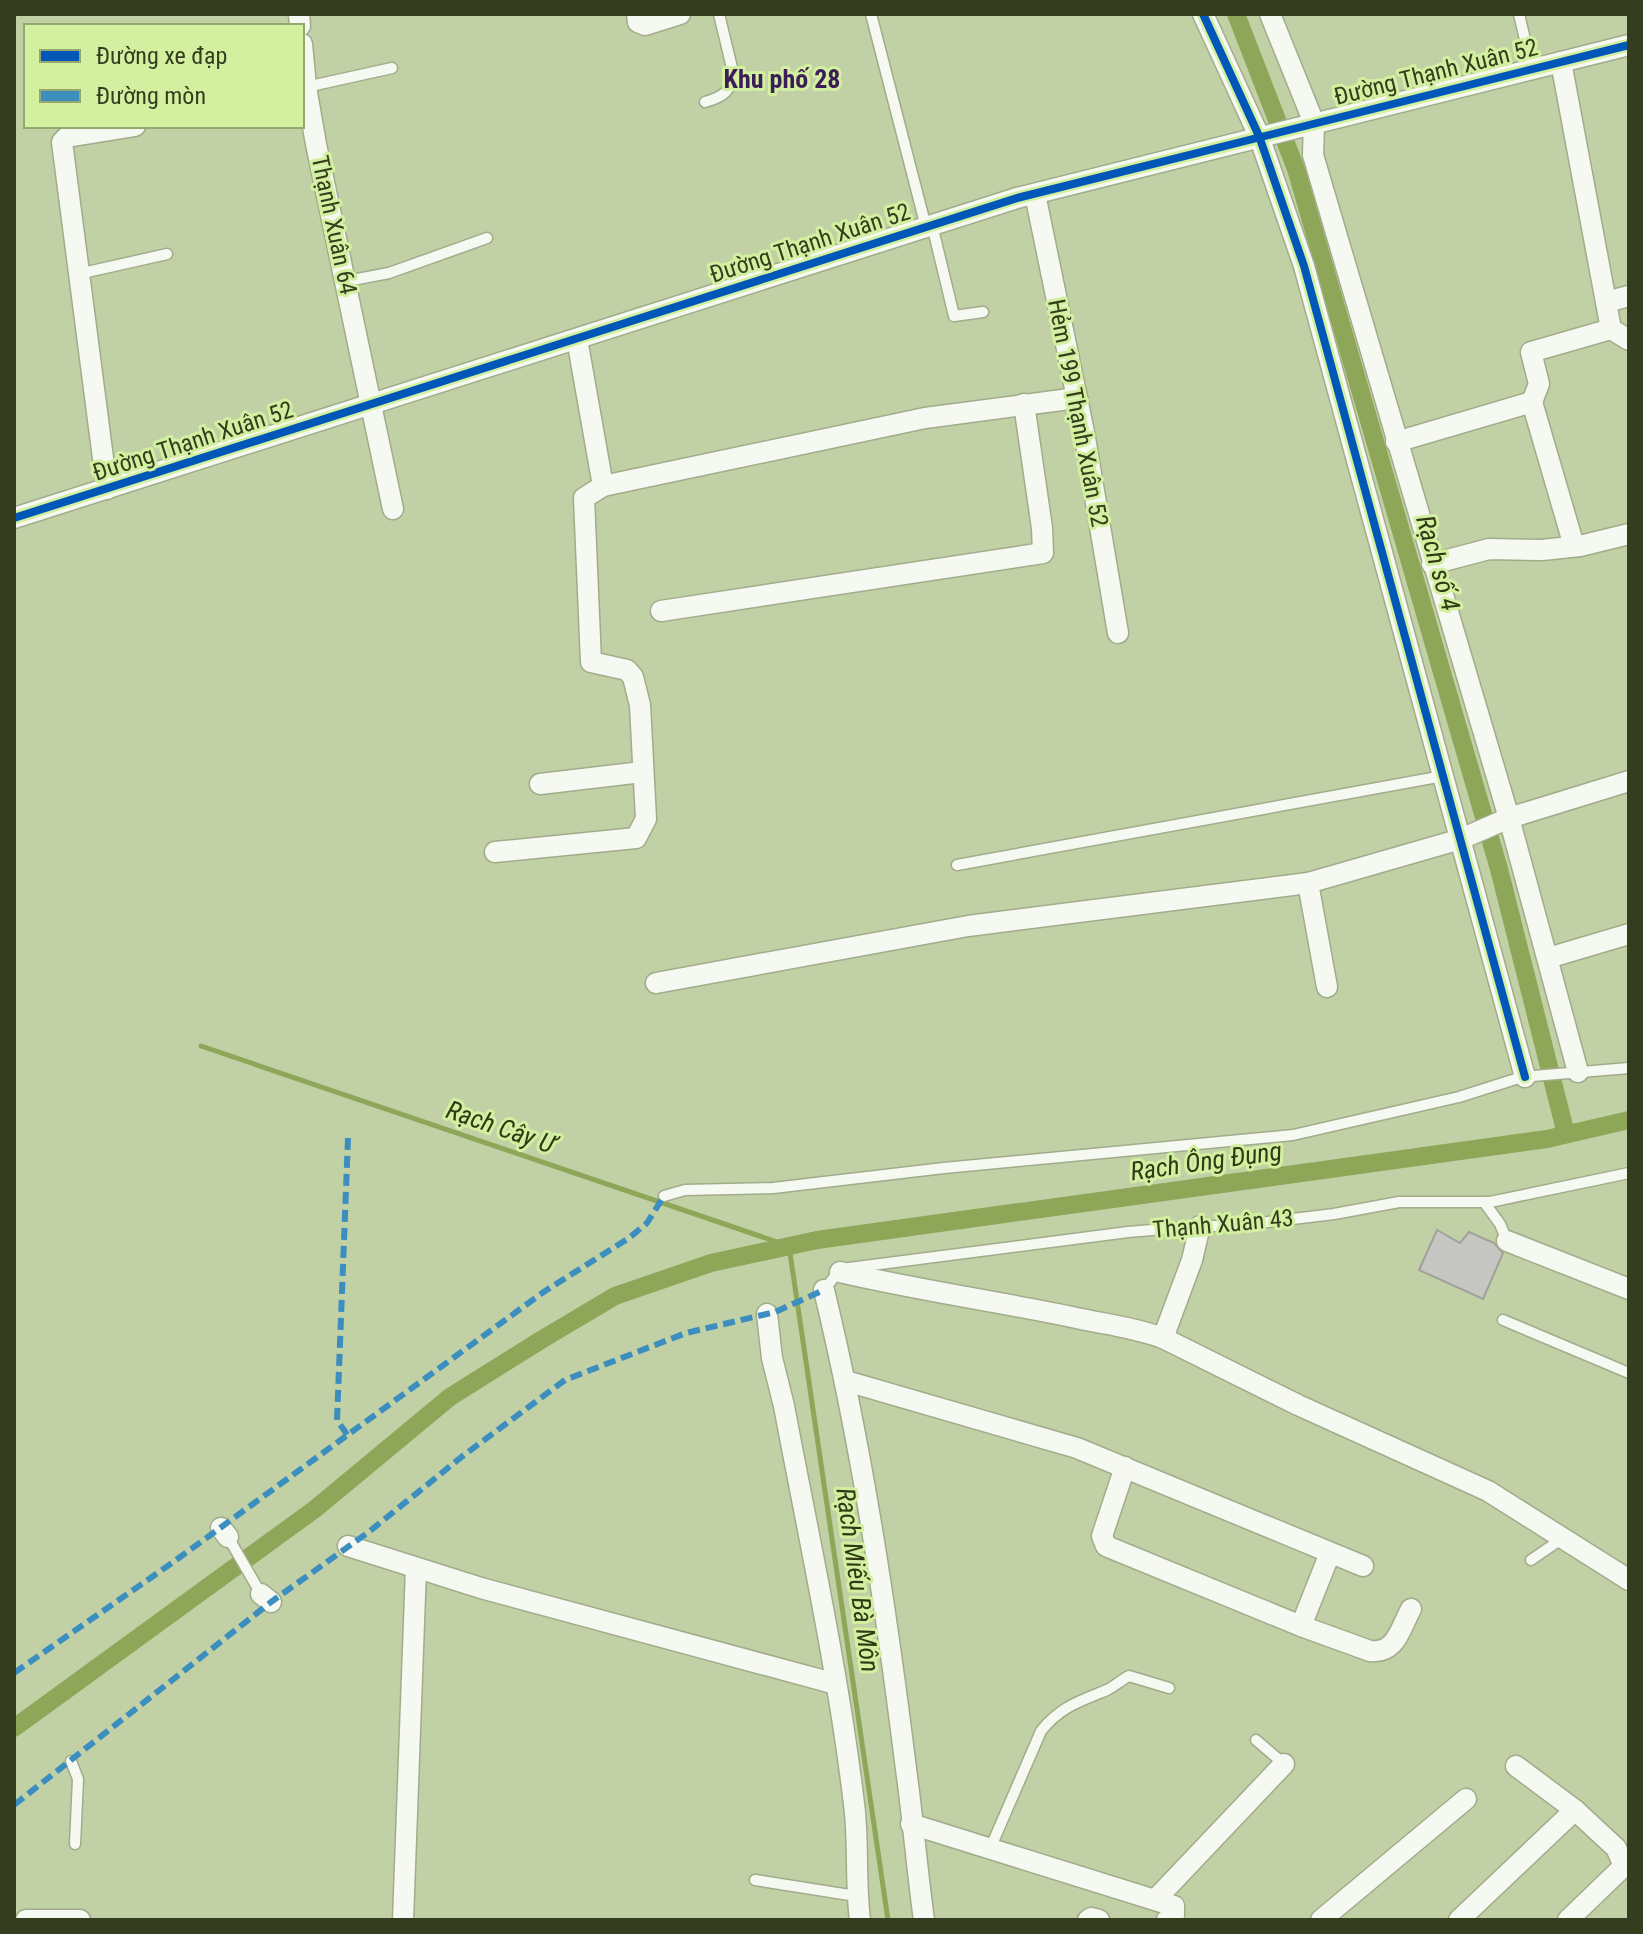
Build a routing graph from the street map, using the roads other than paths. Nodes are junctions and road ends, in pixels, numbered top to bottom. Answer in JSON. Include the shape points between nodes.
{"nodes":[{"id":1,"x":637,"y":14,"type":"edge"},
{"id":2,"x":680,"y":14,"type":"edge"},
{"id":3,"x":719,"y":14,"type":"edge"},
{"id":4,"x":871,"y":14,"type":"edge"},
{"id":5,"x":1203,"y":14,"type":"edge"},
{"id":6,"x":1270,"y":14,"type":"edge"},
{"id":7,"x":1519,"y":14,"type":"edge"},
{"id":8,"x":1629,"y":45,"type":"edge"},
{"id":9,"x":1561,"y":62,"type":"junction"},
{"id":10,"x":304,"y":66,"type":"edge"},
{"id":11,"x":392,"y":68,"type":"dead end"},
{"id":12,"x":1532,"y":69,"type":"junction"},
{"id":13,"x":306,"y":87,"type":"junction"},
{"id":14,"x":705,"y":102,"type":"dead end"},
{"id":15,"x":1313,"y":123,"type":"junction"},
{"id":16,"x":122,"y":128,"type":"edge"},
{"id":17,"x":1259,"y":136,"type":"junction"},
{"id":18,"x":1035,"y":194,"type":"junction"},
{"id":19,"x":929,"y":226,"type":"junction"},
{"id":20,"x":487,"y":238,"type":"dead end"},
{"id":21,"x":167,"y":254,"type":"dead end"},
{"id":22,"x":78,"y":274,"type":"junction"},
{"id":23,"x":347,"y":281,"type":"junction"},
{"id":24,"x":1629,"y":296,"type":"edge"},
{"id":25,"x":1606,"y":302,"type":"junction"},
{"id":26,"x":983,"y":312,"type":"dead end"},
{"id":27,"x":1620,"y":334,"type":"edge"},
{"id":28,"x":577,"y":339,"type":"junction"},
{"id":29,"x":1077,"y":398,"type":"junction"},
{"id":30,"x":1532,"y":402,"type":"junction"},
{"id":31,"x":1024,"y":404,"type":"junction"},
{"id":32,"x":371,"y":405,"type":"junction"},
{"id":33,"x":1396,"y":442,"type":"junction"},
{"id":34,"x":603,"y":486,"type":"junction"},
{"id":35,"x":107,"y":489,"type":"junction"},
{"id":36,"x":393,"y":509,"type":"dead end"},
{"id":37,"x":14,"y":518,"type":"edge"},
{"id":38,"x":1629,"y":534,"type":"edge"},
{"id":39,"x":1574,"y":546,"type":"junction"},
{"id":40,"x":1432,"y":564,"type":"junction"},
{"id":41,"x":661,"y":611,"type":"dead end"},
{"id":42,"x":1118,"y":633,"type":"dead end"},
{"id":43,"x":642,"y":772,"type":"junction"},
{"id":44,"x":1445,"y":776,"type":"junction"},
{"id":45,"x":1629,"y":781,"type":"edge"},
{"id":46,"x":540,"y":784,"type":"dead end"},
{"id":47,"x":1508,"y":819,"type":"junction"},
{"id":48,"x":1462,"y":838,"type":"junction"},
{"id":49,"x":495,"y":852,"type":"dead end"},
{"id":50,"x":957,"y":865,"type":"dead end"},
{"id":51,"x":1308,"y":883,"type":"junction"},
{"id":52,"x":1629,"y":934,"type":"edge"},
{"id":53,"x":1548,"y":958,"type":"junction"},
{"id":54,"x":656,"y":983,"type":"dead end"},
{"id":55,"x":1327,"y":987,"type":"dead end"},
{"id":56,"x":1629,"y":1068,"type":"edge"},
{"id":57,"x":1578,"y":1072,"type":"junction"},
{"id":58,"x":1526,"y":1077,"type":"junction"},
{"id":59,"x":1629,"y":1173,"type":"edge"},
{"id":60,"x":664,"y":1196,"type":"dead end"},
{"id":61,"x":1484,"y":1202,"type":"junction"},
{"id":62,"x":1200,"y":1226,"type":"junction"},
{"id":63,"x":1507,"y":1241,"type":"joint"},
{"id":64,"x":840,"y":1272,"type":"junction"},
{"id":65,"x":1629,"y":1289,"type":"edge"},
{"id":66,"x":824,"y":1290,"type":"joint"},
{"id":67,"x":767,"y":1314,"type":"dead end"},
{"id":68,"x":1503,"y":1320,"type":"dead end"},
{"id":69,"x":1163,"y":1338,"type":"junction"},
{"id":70,"x":1629,"y":1373,"type":"edge"},
{"id":71,"x":846,"y":1381,"type":"junction"},
{"id":72,"x":1125,"y":1467,"type":"junction"},
{"id":73,"x":224,"y":1533,"type":"dead end"},
{"id":74,"x":1563,"y":1538,"type":"junction"},
{"id":75,"x":348,"y":1546,"type":"dead end"},
{"id":76,"x":1330,"y":1553,"type":"junction"},
{"id":77,"x":1531,"y":1560,"type":"dead end"},
{"id":78,"x":1363,"y":1566,"type":"dead end"},
{"id":79,"x":416,"y":1568,"type":"junction"},
{"id":80,"x":1629,"y":1580,"type":"edge"},
{"id":81,"x":266,"y":1598,"type":"dead end"},
{"id":82,"x":1411,"y":1609,"type":"dead end"},
{"id":83,"x":1301,"y":1626,"type":"junction"},
{"id":84,"x":836,"y":1684,"type":"junction"},
{"id":85,"x":1169,"y":1688,"type":"dead end"},
{"id":86,"x":1256,"y":1740,"type":"dead end"},
{"id":87,"x":71,"y":1761,"type":"dead end"},
{"id":88,"x":1284,"y":1764,"type":"joint"},
{"id":89,"x":1516,"y":1766,"type":"dead end"},
{"id":90,"x":1466,"y":1799,"type":"dead end"},
{"id":91,"x":1575,"y":1810,"type":"junction"},
{"id":92,"x":911,"y":1824,"type":"junction"},
{"id":93,"x":75,"y":1844,"type":"dead end"},
{"id":94,"x":990,"y":1849,"type":"junction"},
{"id":95,"x":755,"y":1880,"type":"dead end"},
{"id":96,"x":856,"y":1896,"type":"junction"},
{"id":97,"x":1155,"y":1900,"type":"junction"},
{"id":98,"x":26,"y":1920,"type":"edge"},
{"id":99,"x":80,"y":1920,"type":"edge"},
{"id":100,"x":403,"y":1920,"type":"edge"},
{"id":101,"x":860,"y":1920,"type":"edge"},
{"id":102,"x":924,"y":1920,"type":"edge"},
{"id":103,"x":1088,"y":1920,"type":"edge"},
{"id":104,"x":1099,"y":1920,"type":"edge"},
{"id":105,"x":1167,"y":1920,"type":"edge"},
{"id":106,"x":1321,"y":1920,"type":"edge"},
{"id":107,"x":1459,"y":1920,"type":"edge"},
{"id":108,"x":1568,"y":1920,"type":"edge"}],
"edges":[{"from":1,"to":2,"type":"street","via":[[645,25]]},
{"from":3,"to":14,"type":"lane","via":[[732,81],[719,98]]},
{"from":4,"to":19,"type":"lane"},
{"from":5,"to":17,"type":"street"},
{"from":6,"to":15,"type":"street"},
{"from":7,"to":12,"type":"lane"},
{"from":8,"to":9,"type":"street","name":"Đường Thạnh Xuân 52"},
{"from":9,"to":12,"type":"street","name":"Đường Thạnh Xuân 52"},
{"from":9,"to":25,"type":"street"},
{"from":10,"to":13,"type":"street","name":"Thạnh Xuân 64"},
{"from":11,"to":13,"type":"lane"},
{"from":12,"to":15,"type":"street","name":"Đường Thạnh Xuân 52"},
{"from":13,"to":23,"type":"street","name":"Thạnh Xuân 64"},
{"from":15,"to":17,"type":"street","name":"Đường Thạnh Xuân 52"},
{"from":15,"to":33,"type":"street","via":[[1313,155]]},
{"from":16,"to":22,"type":"street","via":[[63,139]]},
{"from":17,"to":18,"type":"street","name":"Đường Thạnh Xuân 52"},
{"from":17,"to":44,"type":"street","via":[[1304,266]]},
{"from":18,"to":19,"type":"street","name":"Đường Thạnh Xuân 52"},
{"from":18,"to":29,"type":"street","name":"Hẻm 199 Thạnh Xuân 52"},
{"from":19,"to":26,"type":"lane","via":[[954,316]]},
{"from":19,"to":28,"type":"street","name":"Đường Thạnh Xuân 52"},
{"from":20,"to":23,"type":"lane","via":[[389,273]]},
{"from":21,"to":22,"type":"lane"},
{"from":22,"to":35,"type":"street"},
{"from":23,"to":32,"type":"street","name":"Thạnh Xuân 64"},
{"from":24,"to":25,"type":"street"},
{"from":25,"to":27,"type":"street"},
{"from":27,"to":30,"type":"street","via":[[1531,352],[1539,384]]},
{"from":28,"to":32,"type":"street","name":"Đường Thạnh Xuân 52"},
{"from":28,"to":34,"type":"street"},
{"from":29,"to":31,"type":"street"},
{"from":29,"to":42,"type":"street","name":"Hẻm 199 Thạnh Xuân 52"},
{"from":30,"to":33,"type":"street"},
{"from":30,"to":39,"type":"street"},
{"from":31,"to":34,"type":"street","via":[[925,418]]},
{"from":31,"to":41,"type":"street","via":[[1043,553]]},
{"from":32,"to":35,"type":"street","name":"Đường Thạnh Xuân 52"},
{"from":32,"to":36,"type":"street","name":"Thạnh Xuân 64"},
{"from":33,"to":40,"type":"street"},
{"from":34,"to":43,"type":"street","via":[[584,498],[591,662],[627,670],[633,677],[640,705]]},
{"from":35,"to":37,"type":"street","name":"Đường Thạnh Xuân 52"},
{"from":38,"to":39,"type":"street"},
{"from":39,"to":40,"type":"street","via":[[1489,549]]},
{"from":40,"to":47,"type":"street"},
{"from":43,"to":46,"type":"street"},
{"from":43,"to":49,"type":"street","via":[[646,819],[636,838]]},
{"from":44,"to":48,"type":"street"},
{"from":44,"to":50,"type":"lane"},
{"from":45,"to":47,"type":"street"},
{"from":47,"to":48,"type":"street"},
{"from":47,"to":53,"type":"street"},
{"from":48,"to":51,"type":"street"},
{"from":48,"to":58,"type":"street"},
{"from":51,"to":54,"type":"street","via":[[968,926]]},
{"from":51,"to":55,"type":"street"},
{"from":52,"to":53,"type":"street"},
{"from":53,"to":57,"type":"street"},
{"from":56,"to":57,"type":"lane"},
{"from":57,"to":58,"type":"lane"},
{"from":58,"to":60,"type":"lane","via":[[1293,1135]]},
{"from":59,"to":61,"type":"lane","name":"Thạnh Xuân 43"},
{"from":61,"to":62,"type":"lane","name":"Thạnh Xuân 43","via":[[1399,1202],[1334,1214]]},
{"from":61,"to":63,"type":"lane"},
{"from":62,"to":64,"type":"lane","name":"Thạnh Xuân 43","via":[[963,1252]]},
{"from":62,"to":69,"type":"street"},
{"from":63,"to":65,"type":"street"},
{"from":64,"to":66,"type":"lane"},
{"from":64,"to":69,"type":"street"},
{"from":66,"to":71,"type":"street"},
{"from":67,"to":84,"type":"street"},
{"from":68,"to":70,"type":"lane"},
{"from":69,"to":74,"type":"street","via":[[1488,1491]]},
{"from":71,"to":72,"type":"street","via":[[1077,1448]]},
{"from":71,"to":92,"type":"street","via":[[877,1564]]},
{"from":72,"to":76,"type":"street"},
{"from":72,"to":83,"type":"street","via":[[1102,1536],[1106,1546]]},
{"from":73,"to":81,"type":"lane"},
{"from":74,"to":77,"type":"lane"},
{"from":74,"to":80,"type":"street"},
{"from":75,"to":79,"type":"street"},
{"from":76,"to":78,"type":"street"},
{"from":76,"to":83,"type":"street"},
{"from":79,"to":84,"type":"street"},
{"from":79,"to":100,"type":"street"},
{"from":82,"to":83,"type":"street","via":[[1391,1647],[1381,1651]]},
{"from":84,"to":96,"type":"street","via":[[855,1808]]},
{"from":85,"to":94,"type":"lane","via":[[1129,1676],[1053,1716],[1041,1731]]},
{"from":86,"to":88,"type":"lane"},
{"from":87,"to":93,"type":"lane","via":[[78,1779]]},
{"from":88,"to":97,"type":"street"},
{"from":89,"to":91,"type":"street"},
{"from":90,"to":106,"type":"street"},
{"from":91,"to":107,"type":"street"},
{"from":91,"to":108,"type":"street","via":[[1616,1848],[1624,1866]]},
{"from":92,"to":94,"type":"street"},
{"from":92,"to":102,"type":"street"},
{"from":94,"to":97,"type":"street"},
{"from":95,"to":96,"type":"lane"},
{"from":96,"to":101,"type":"street"},
{"from":97,"to":105,"type":"street","via":[[1174,1906],[1174,1915]]},
{"from":98,"to":99,"type":"street"},
{"from":103,"to":104,"type":"street"}]}
